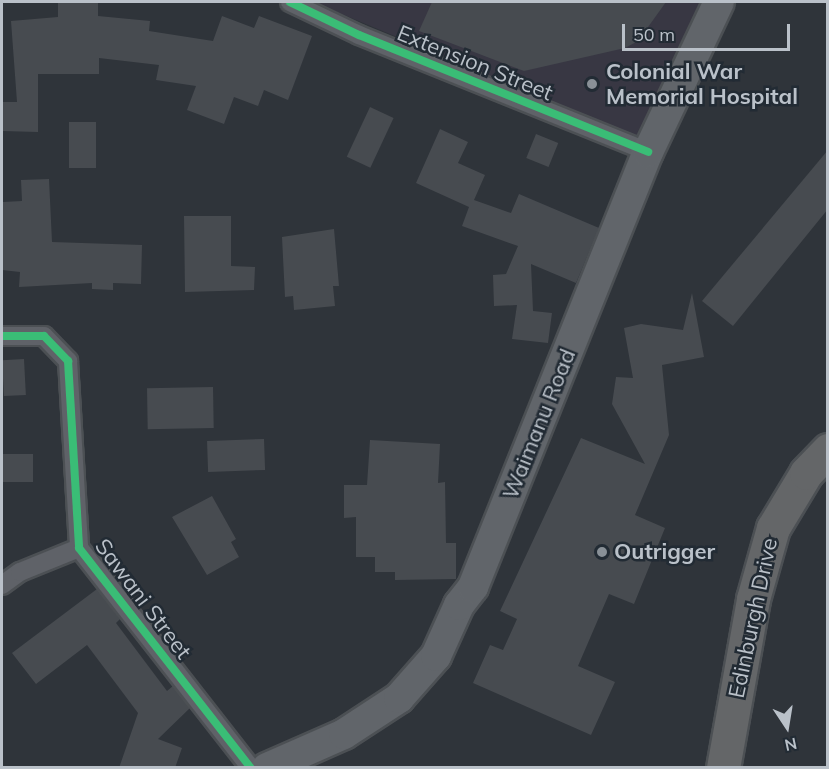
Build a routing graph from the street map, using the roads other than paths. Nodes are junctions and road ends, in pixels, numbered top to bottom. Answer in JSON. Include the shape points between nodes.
{"nodes":[{"id":1,"x":291,"y":2,"type":"edge"},
{"id":2,"x":719,"y":2,"type":"edge"},
{"id":3,"x":648,"y":152,"type":"junction"},
{"id":4,"x":2,"y":336,"type":"edge"},
{"id":5,"x":828,"y":450,"type":"edge"},
{"id":6,"x":80,"y":548,"type":"junction"},
{"id":7,"x":2,"y":585,"type":"edge"},
{"id":8,"x":251,"y":768,"type":"edge"},
{"id":9,"x":267,"y":768,"type":"edge"},
{"id":10,"x":723,"y":768,"type":"edge"}],
"edges":[{"from":1,"to":3,"type":"street","name":"Extension Street","via":[[359,35]]},
{"from":2,"to":3,"type":"main road","name":"Waimanu Road"},
{"from":3,"to":9,"type":"main road","name":"Waimanu Road","via":[[473,587],[436,656],[399,698],[353,728]]},
{"from":4,"to":6,"type":"street","name":"Sawani Street","via":[[44,336],[68,362]]},
{"from":5,"to":10,"type":"highway","name":"Edinburgh Drive","via":[[806,473],[773,528],[753,599]]},
{"from":6,"to":7,"type":"street","via":[[20,572]]},
{"from":6,"to":8,"type":"street","name":"Sawani Street"}]}
